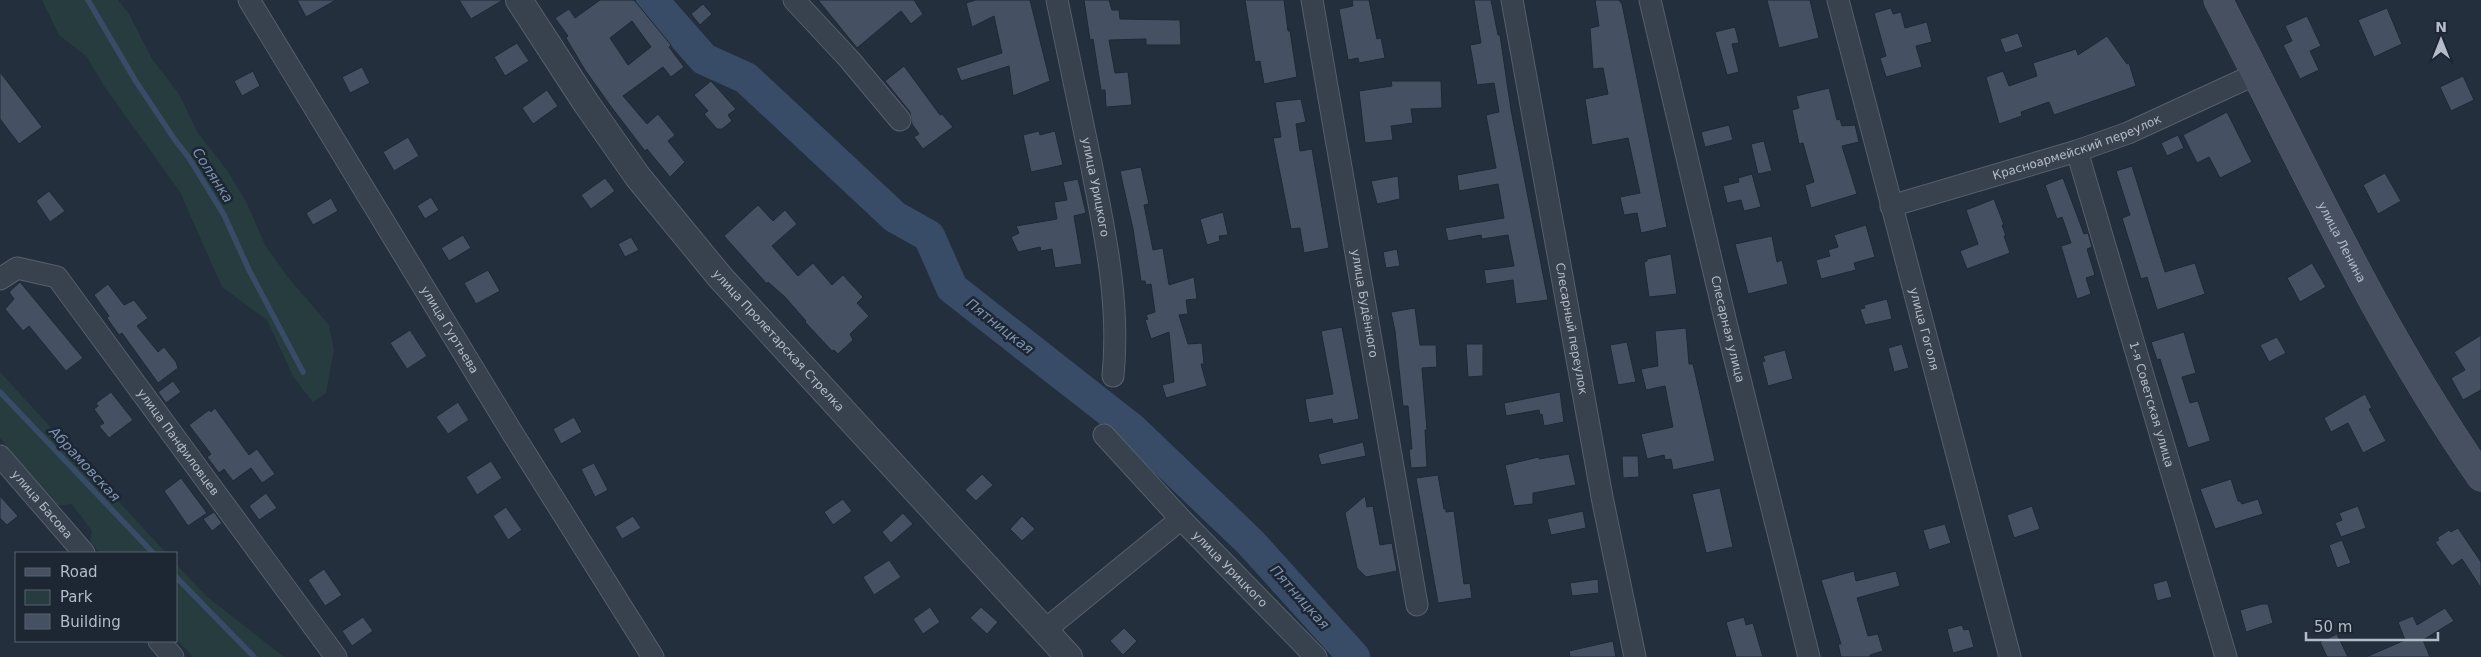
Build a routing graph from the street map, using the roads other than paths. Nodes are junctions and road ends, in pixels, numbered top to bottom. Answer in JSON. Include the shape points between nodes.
{"nodes":[{"id":1,"x":250,"y":0,"type":"edge"},
{"id":2,"x":519,"y":0,"type":"edge"},
{"id":3,"x":794,"y":0,"type":"edge"},
{"id":4,"x":1057,"y":0,"type":"edge"},
{"id":5,"x":1312,"y":0,"type":"edge"},
{"id":6,"x":1512,"y":0,"type":"edge"},
{"id":7,"x":1650,"y":0,"type":"edge"},
{"id":8,"x":1838,"y":0,"type":"edge"},
{"id":9,"x":2218,"y":0,"type":"edge"},
{"id":10,"x":2256,"y":74,"type":"junction"},
{"id":11,"x":900,"y":120,"type":"dead end"},
{"id":12,"x":2077,"y":151,"type":"junction"},
{"id":13,"x":1891,"y":206,"type":"junction"},
{"id":14,"x":0,"y":279,"type":"edge"},
{"id":15,"x":1113,"y":376,"type":"dead end"},
{"id":16,"x":1104,"y":435,"type":"dead end"},
{"id":17,"x":0,"y":456,"type":"edge"},
{"id":18,"x":2481,"y":477,"type":"edge"},
{"id":19,"x":1181,"y":519,"type":"junction"},
{"id":20,"x":83,"y":552,"type":"edge"},
{"id":21,"x":1417,"y":605,"type":"dead end"},
{"id":22,"x":1045,"y":630,"type":"junction"},
{"id":23,"x":160,"y":642,"type":"edge"},
{"id":24,"x":173,"y":657,"type":"edge"},
{"id":25,"x":336,"y":657,"type":"edge"},
{"id":26,"x":653,"y":657,"type":"edge"},
{"id":27,"x":1069,"y":657,"type":"edge"},
{"id":28,"x":1316,"y":657,"type":"edge"},
{"id":29,"x":1635,"y":657,"type":"edge"},
{"id":30,"x":1809,"y":657,"type":"edge"},
{"id":31,"x":2010,"y":657,"type":"edge"},
{"id":32,"x":2226,"y":657,"type":"edge"}],
"edges":[{"from":1,"to":26,"type":"street","name":"улица Гуртьева","via":[[513,434]]},
{"from":2,"to":22,"type":"street","name":"улица Пролетарская Стрелка","via":[[586,103],[674,223],[812,379]]},
{"from":3,"to":11,"type":"street"},
{"from":4,"to":15,"type":"street","name":"улица Урицкого","via":[[1113,283],[1116,317]]},
{"from":5,"to":21,"type":"street","name":"улица Будённого"},
{"from":6,"to":29,"type":"street","name":"Слесарный переулок","via":[[1602,497]]},
{"from":7,"to":30,"type":"street","name":"Слесарная улица"},
{"from":8,"to":13,"type":"street","name":"улица Гоголя"},
{"from":9,"to":10,"type":"main road","name":"улица Ленина"},
{"from":10,"to":12,"type":"street","name":"Красноармейский переулок","via":[[2184,109]]},
{"from":10,"to":18,"type":"main road","name":"улица Ленина","via":[[2380,312],[2445,423]]},
{"from":12,"to":13,"type":"street","name":"Красноармейский переулок"},
{"from":12,"to":32,"type":"street","name":"1-я Советская улица"},
{"from":13,"to":31,"type":"street","name":"улица Гоголя"},
{"from":14,"to":25,"type":"street","name":"улица Панфиловцев","via":[[17,268],[57,277]]},
{"from":16,"to":19,"type":"street","name":"улица Урицкого"},
{"from":17,"to":20,"type":"street","name":"улица Басова"},
{"from":19,"to":22,"type":"street"},
{"from":19,"to":28,"type":"street","name":"улица Урицкого"},
{"from":22,"to":27,"type":"street","name":"улица Пролетарская Стрелка"},
{"from":23,"to":24,"type":"street"}]}
